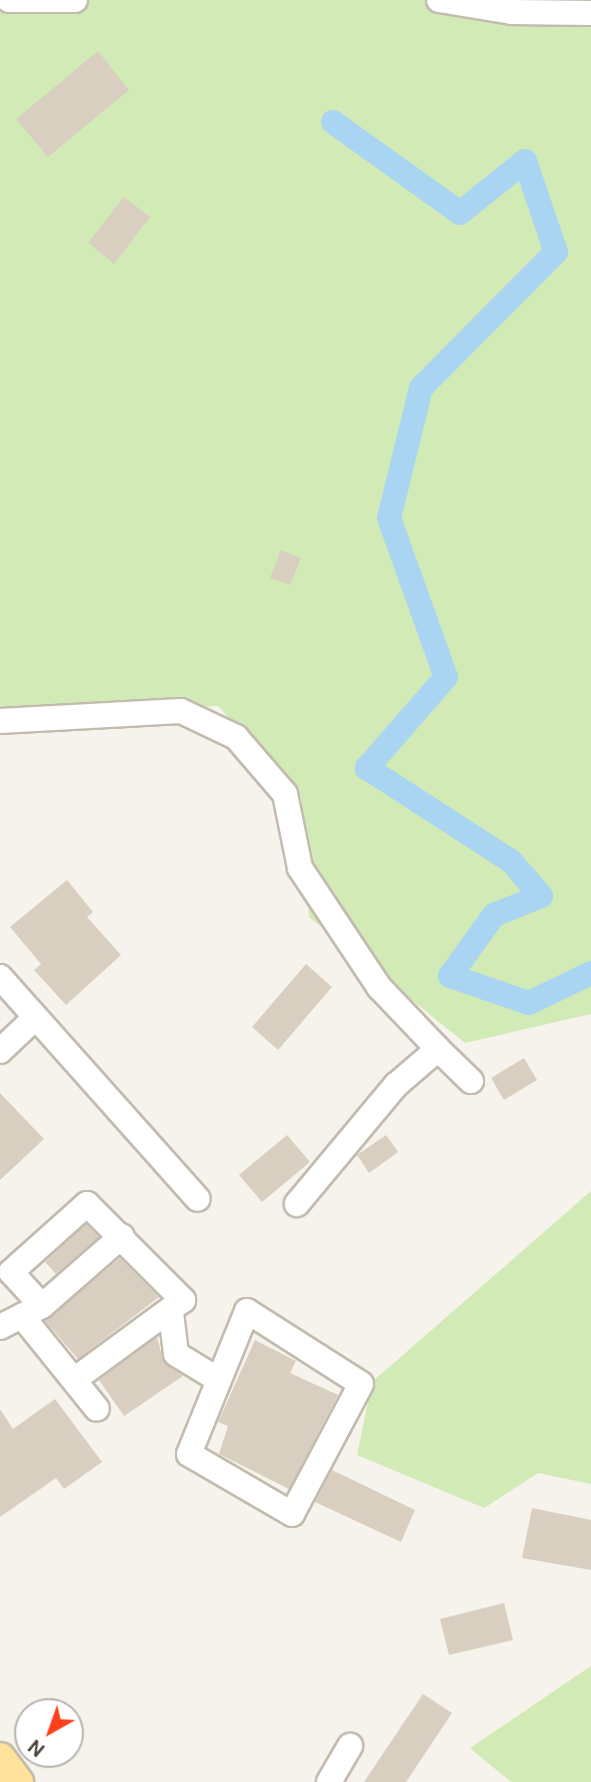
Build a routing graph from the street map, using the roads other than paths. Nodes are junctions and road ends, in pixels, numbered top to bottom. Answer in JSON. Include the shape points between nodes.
{"nodes":[{"id":1,"x":9,"y":0,"type":"edge"},
{"id":2,"x":75,"y":0,"type":"edge"},
{"id":3,"x":439,"y":0,"type":"edge"},
{"id":4,"x":591,"y":13,"type":"edge"},
{"id":5,"x":0,"y":720,"type":"edge"},
{"id":6,"x":0,"y":977,"type":"edge"},
{"id":7,"x":35,"y":1018,"type":"junction"},
{"id":8,"x":438,"y":1049,"type":"junction"},
{"id":9,"x":0,"y":1051,"type":"edge"},
{"id":10,"x":471,"y":1082,"type":"dead end"},
{"id":11,"x":198,"y":1199,"type":"dead end"},
{"id":12,"x":297,"y":1203,"type":"dead end"},
{"id":13,"x":122,"y":1236,"type":"junction"},
{"id":14,"x":171,"y":1313,"type":"junction"},
{"id":15,"x":21,"y":1317,"type":"edge"},
{"id":16,"x":74,"y":1380,"type":"junction"},
{"id":17,"x":219,"y":1380,"type":"junction"},
{"id":18,"x":97,"y":1409,"type":"dead end"},
{"id":19,"x":350,"y":1746,"type":"dead end"},
{"id":20,"x":0,"y":1758,"type":"edge"},
{"id":21,"x":18,"y":1782,"type":"edge"},
{"id":22,"x":329,"y":1782,"type":"edge"}],
"edges":[{"from":1,"to":2,"type":"street"},
{"from":3,"to":4,"type":"street","via":[[512,12]]},
{"from":5,"to":8,"type":"street","via":[[181,711],[236,737],[285,794],[300,868],[379,987]]},
{"from":6,"to":7,"type":"street"},
{"from":7,"to":9,"type":"street"},
{"from":7,"to":11,"type":"street"},
{"from":8,"to":10,"type":"street"},
{"from":8,"to":12,"type":"street","via":[[396,1085]]},
{"from":13,"to":14,"type":"street","via":[[183,1300]]},
{"from":13,"to":15,"type":"street"},
{"from":13,"to":15,"type":"street","via":[[87,1204],[12,1272]]},
{"from":14,"to":16,"type":"street"},
{"from":14,"to":17,"type":"street","via":[[176,1354]]},
{"from":15,"to":16,"type":"street"},
{"from":16,"to":18,"type":"street"},
{"from":17,"to":17,"type":"street","via":[[247,1311],[361,1384],[292,1514],[189,1454]]},
{"from":19,"to":22,"type":"street"},
{"from":20,"to":21,"type":"main road"}]}
